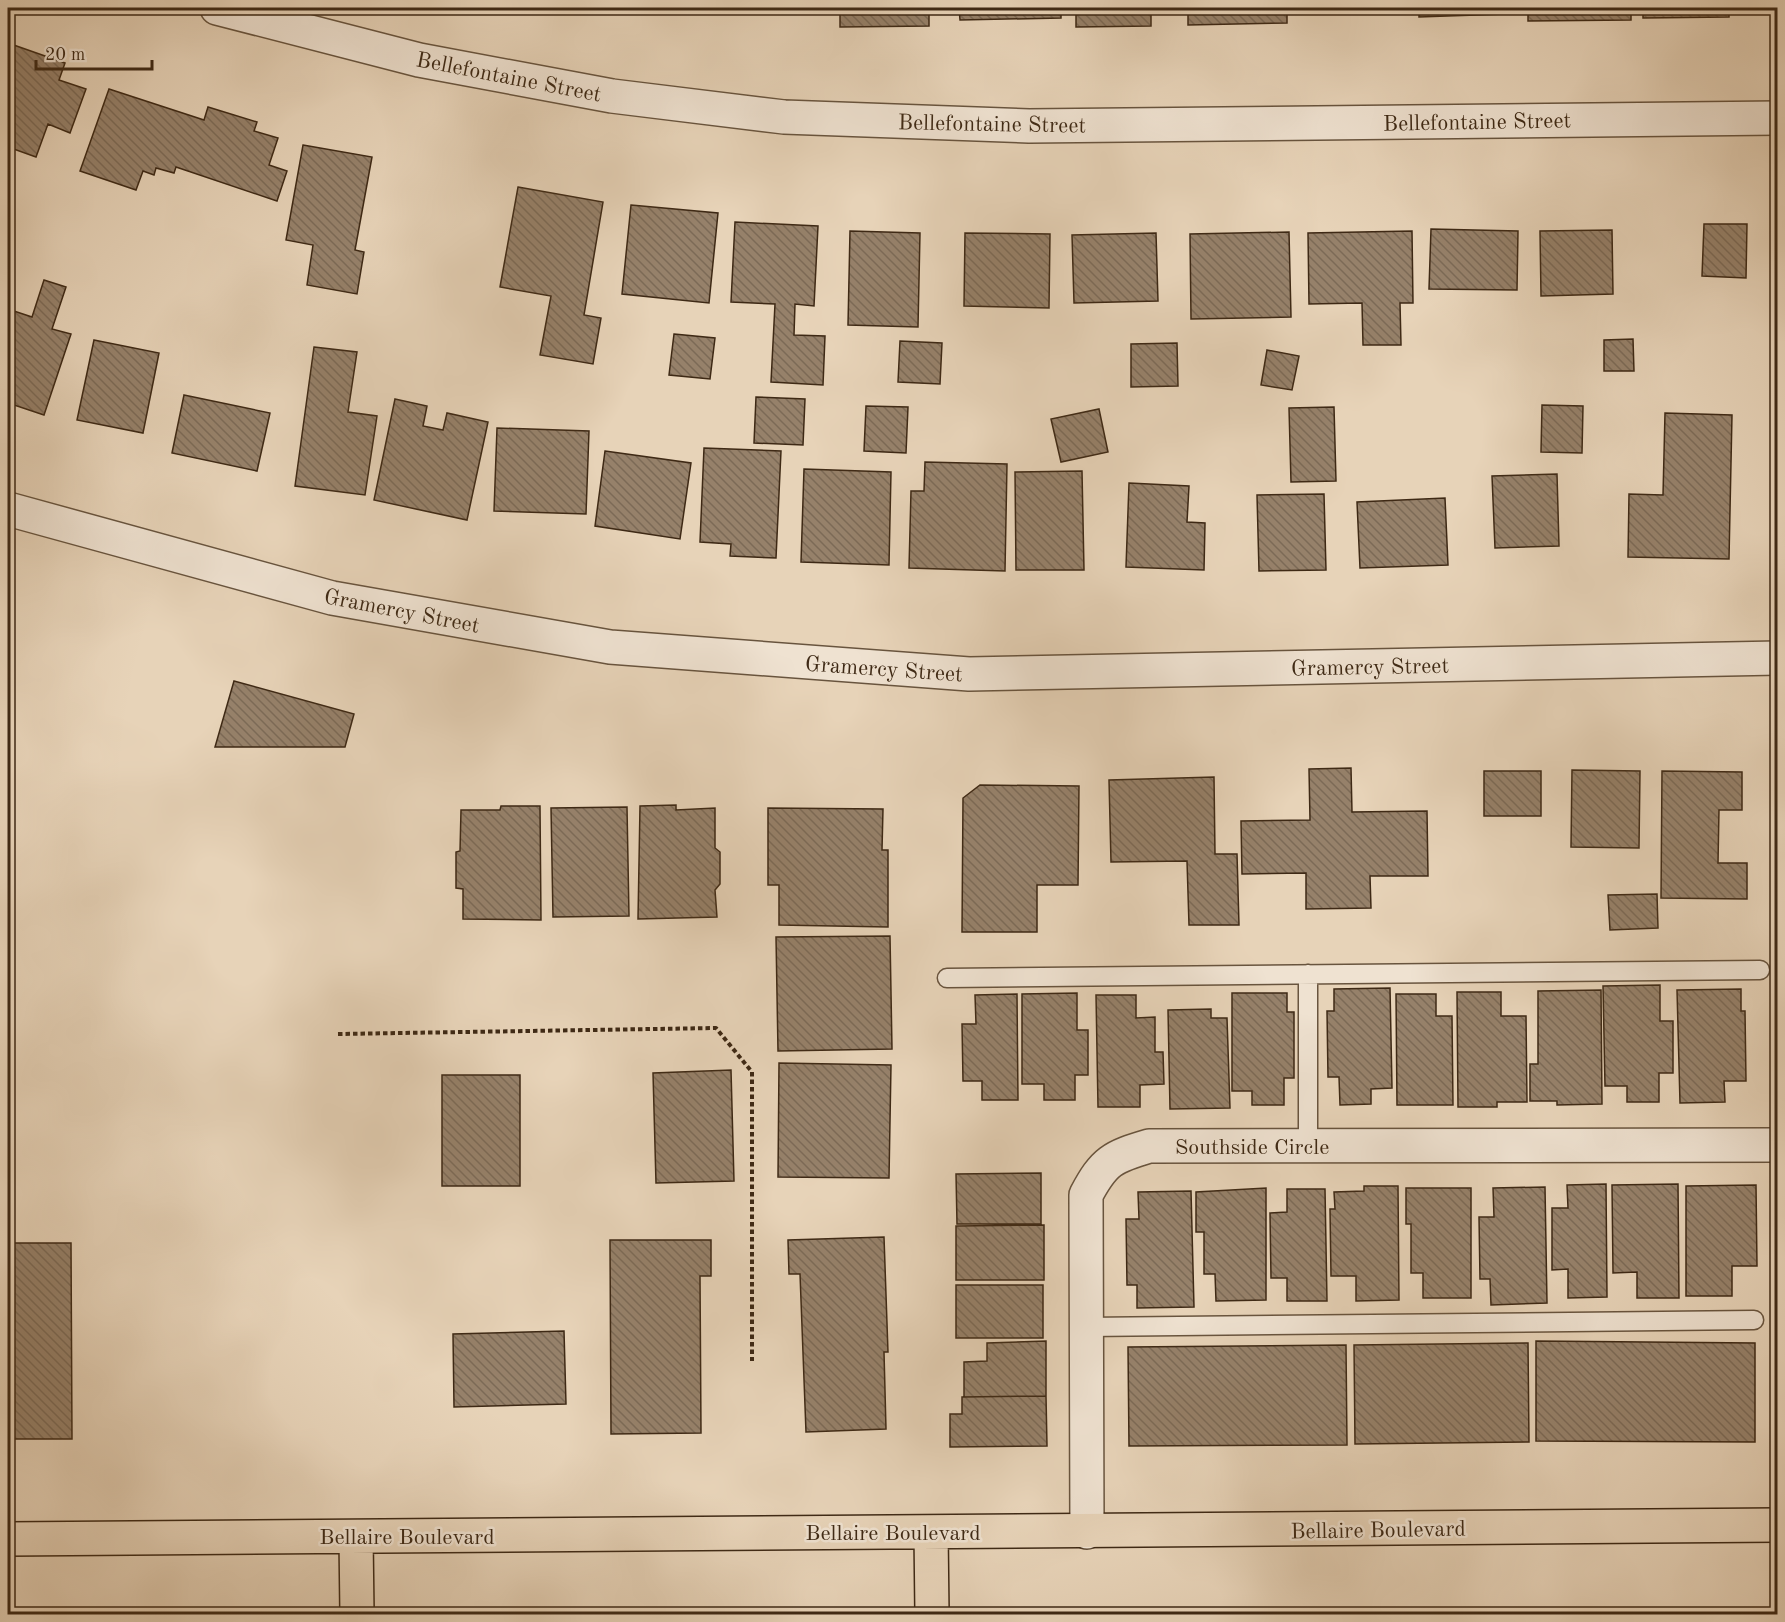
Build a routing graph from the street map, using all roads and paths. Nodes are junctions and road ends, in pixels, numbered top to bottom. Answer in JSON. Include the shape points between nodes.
{"nodes":[{"id":1,"x":217,"y":8,"type":"edge"},
{"id":2,"x":1778,"y":118,"type":"edge"},
{"id":3,"x":8,"y":509,"type":"edge"},
{"id":4,"x":1778,"y":658,"type":"edge"},
{"id":5,"x":1760,"y":970,"type":"dead end"},
{"id":6,"x":1308,"y":974,"type":"junction"},
{"id":7,"x":947,"y":978,"type":"dead end"},
{"id":8,"x":338,"y":1034,"type":"dead end"},
{"id":9,"x":1778,"y":1145,"type":"edge"},
{"id":10,"x":1308,"y":1146,"type":"junction"},
{"id":11,"x":1754,"y":1320,"type":"dead end"},
{"id":12,"x":1086,"y":1327,"type":"junction"},
{"id":13,"x":752,"y":1360,"type":"dead end"},
{"id":14,"x":1778,"y":1525,"type":"edge"},
{"id":15,"x":931,"y":1532,"type":"junction"},
{"id":16,"x":1087,"y":1532,"type":"junction"},
{"id":17,"x":356,"y":1537,"type":"junction"},
{"id":18,"x":8,"y":1539,"type":"edge"},
{"id":19,"x":357,"y":1614,"type":"edge"},
{"id":20,"x":932,"y":1614,"type":"edge"}],
"edges":[{"from":1,"to":2,"type":"street","name":"Bellefontaine Street","via":[[419,60],[612,96],[784,117],[1029,126]]},
{"from":3,"to":4,"type":"street","name":"Gramercy Street","via":[[332,598],[610,647],[969,674]]},
{"from":5,"to":6,"type":"lane"},
{"from":6,"to":7,"type":"lane"},
{"from":6,"to":10,"type":"lane"},
{"from":8,"to":13,"type":"path","via":[[716,1028],[752,1072]]},
{"from":9,"to":10,"type":"street","name":"Southside Circle"},
{"from":10,"to":12,"type":"street","name":"Southside Circle","via":[[1149,1146],[1121,1154],[1099,1170],[1086,1195]]},
{"from":11,"to":12,"type":"lane"},
{"from":12,"to":16,"type":"street","name":"Southside Circle"},
{"from":14,"to":16,"type":"main road","name":"Bellaire Boulevard"},
{"from":15,"to":16,"type":"main road","name":"Bellaire Boulevard"},
{"from":15,"to":17,"type":"main road","name":"Bellaire Boulevard"},
{"from":15,"to":20,"type":"main road"},
{"from":17,"to":18,"type":"main road","name":"Bellaire Boulevard"},
{"from":17,"to":19,"type":"main road"}]}
